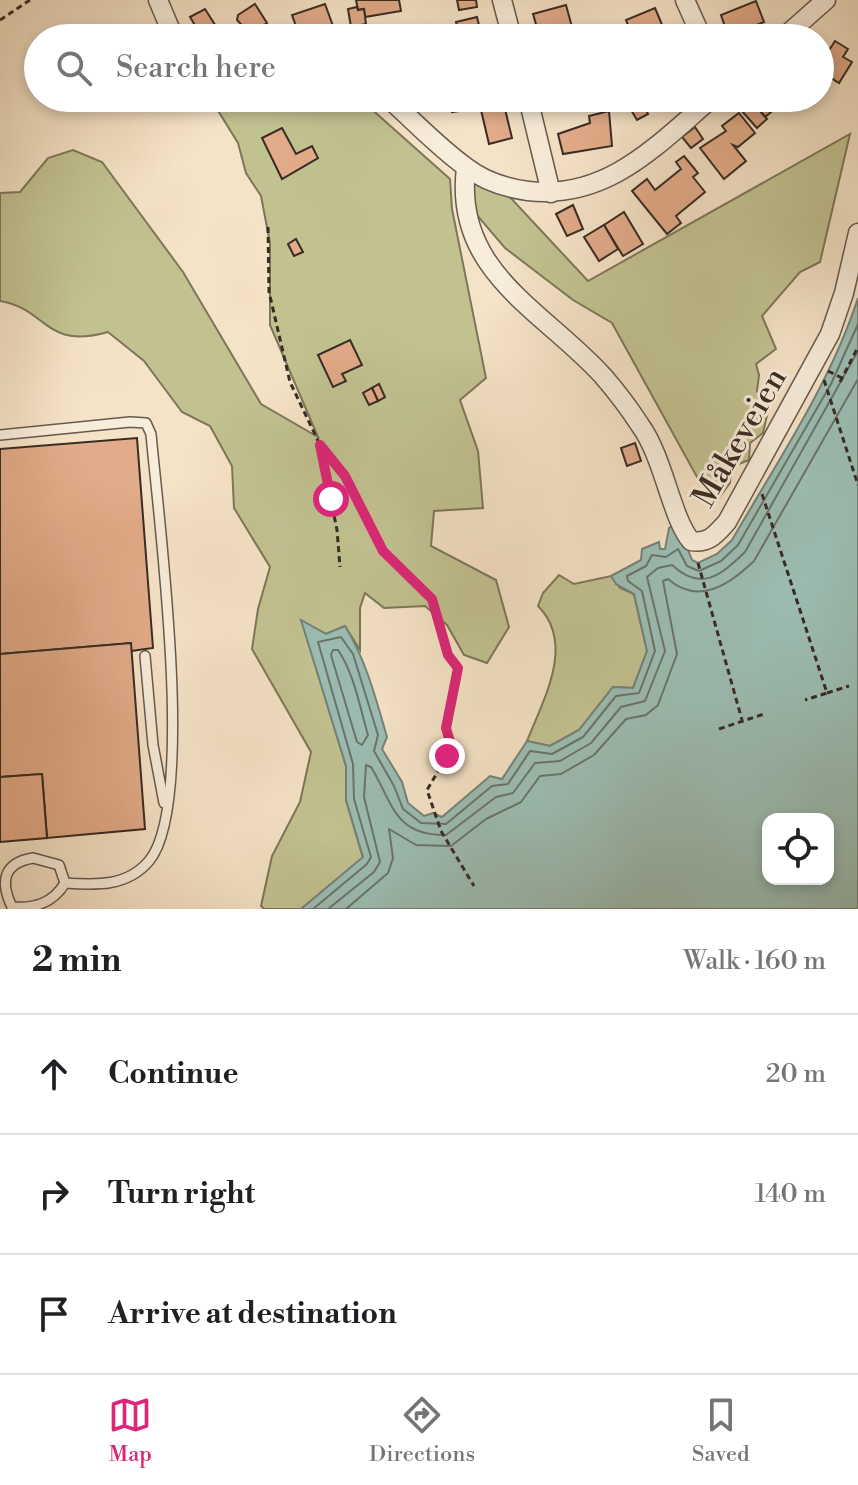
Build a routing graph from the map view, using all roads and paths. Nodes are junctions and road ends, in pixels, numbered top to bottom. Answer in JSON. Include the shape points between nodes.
{"nodes":[{"id":1,"x":30,"y":0,"type":"edge"},
{"id":2,"x":158,"y":0,"type":"edge"},
{"id":3,"x":502,"y":0,"type":"edge"},
{"id":4,"x":685,"y":0,"type":"edge"},
{"id":5,"x":826,"y":0,"type":"edge"},
{"id":6,"x":0,"y":20,"type":"edge"},
{"id":7,"x":168,"y":24,"type":"edge"},
{"id":8,"x":508,"y":24,"type":"edge"},
{"id":9,"x":696,"y":24,"type":"edge"},
{"id":10,"x":799,"y":24,"type":"edge"},
{"id":11,"x":404,"y":112,"type":"edge"},
{"id":12,"x":531,"y":112,"type":"edge"},
{"id":13,"x":696,"y":112,"type":"edge"},
{"id":14,"x":466,"y":168,"type":"junction"},
{"id":15,"x":551,"y":193,"type":"junction"},
{"id":16,"x":268,"y":227,"type":"dead end"},
{"id":17,"x":858,"y":233,"type":"edge"},
{"id":18,"x":858,"y":347,"type":"edge"},
{"id":19,"x":828,"y":371,"type":"dead end"},
{"id":20,"x":824,"y":380,"type":"dead end"},
{"id":21,"x":0,"y":435,"type":"edge"},
{"id":22,"x":320,"y":445,"type":"junction"},
{"id":23,"x":858,"y":485,"type":"edge"},
{"id":24,"x":760,"y":491,"type":"dead end"},
{"id":25,"x":698,"y":563,"type":"dead end"},
{"id":26,"x":340,"y":567,"type":"dead end"},
{"id":27,"x":145,"y":656,"type":"dead end"},
{"id":28,"x":849,"y":686,"type":"dead end"},
{"id":29,"x":827,"y":693,"type":"junction"},
{"id":30,"x":805,"y":700,"type":"dead end"},
{"id":31,"x":764,"y":714,"type":"dead end"},
{"id":32,"x":742,"y":720,"type":"junction"},
{"id":33,"x":719,"y":729,"type":"dead end"},
{"id":34,"x":166,"y":815,"type":"junction"},
{"id":35,"x":65,"y":883,"type":"junction"},
{"id":36,"x":474,"y":886,"type":"dead end"},
{"id":37,"x":0,"y":904,"type":"edge"},
{"id":38,"x":13,"y":908,"type":"edge"}],
"edges":[{"from":1,"to":6,"type":"path"},
{"from":2,"to":7,"type":"street"},
{"from":3,"to":8,"type":"street"},
{"from":4,"to":9,"type":"street"},
{"from":5,"to":10,"type":"street"},
{"from":11,"to":14,"type":"street"},
{"from":12,"to":15,"type":"street"},
{"from":13,"to":15,"type":"street","via":[[643,157],[590,187]]},
{"from":14,"to":15,"type":"street","via":[[503,186]]},
{"from":14,"to":17,"type":"street","name":"Måkeveien","via":[[465,214],[488,263],[508,290],[603,376],[642,427],[660,458],[691,541],[702,543],[727,522],[821,353],[844,293]]},
{"from":16,"to":22,"type":"path","via":[[269,292],[287,367]]},
{"from":18,"to":19,"type":"path","via":[[841,380]]},
{"from":20,"to":23,"type":"path"},
{"from":21,"to":34,"type":"lane","via":[[130,422],[146,423],[151,434],[174,746]]},
{"from":22,"to":26,"type":"path"},
{"from":22,"to":36,"type":"path","via":[[345,476],[383,551],[432,599],[448,655],[458,668],[446,728],[447,756],[427,790],[441,831]]},
{"from":24,"to":29,"type":"path"},
{"from":25,"to":32,"type":"path"},
{"from":27,"to":34,"type":"lane"},
{"from":28,"to":29,"type":"path"},
{"from":29,"to":30,"type":"path"},
{"from":31,"to":32,"type":"path"},
{"from":32,"to":33,"type":"path"},
{"from":34,"to":35,"type":"lane","via":[[150,859],[134,875],[113,884]]},
{"from":35,"to":38,"type":"lane","via":[[41,905]]},
{"from":35,"to":38,"type":"lane","via":[[59,865],[33,858],[18,861],[7,871],[3,885]]},
{"from":37,"to":38,"type":"lane"}]}
